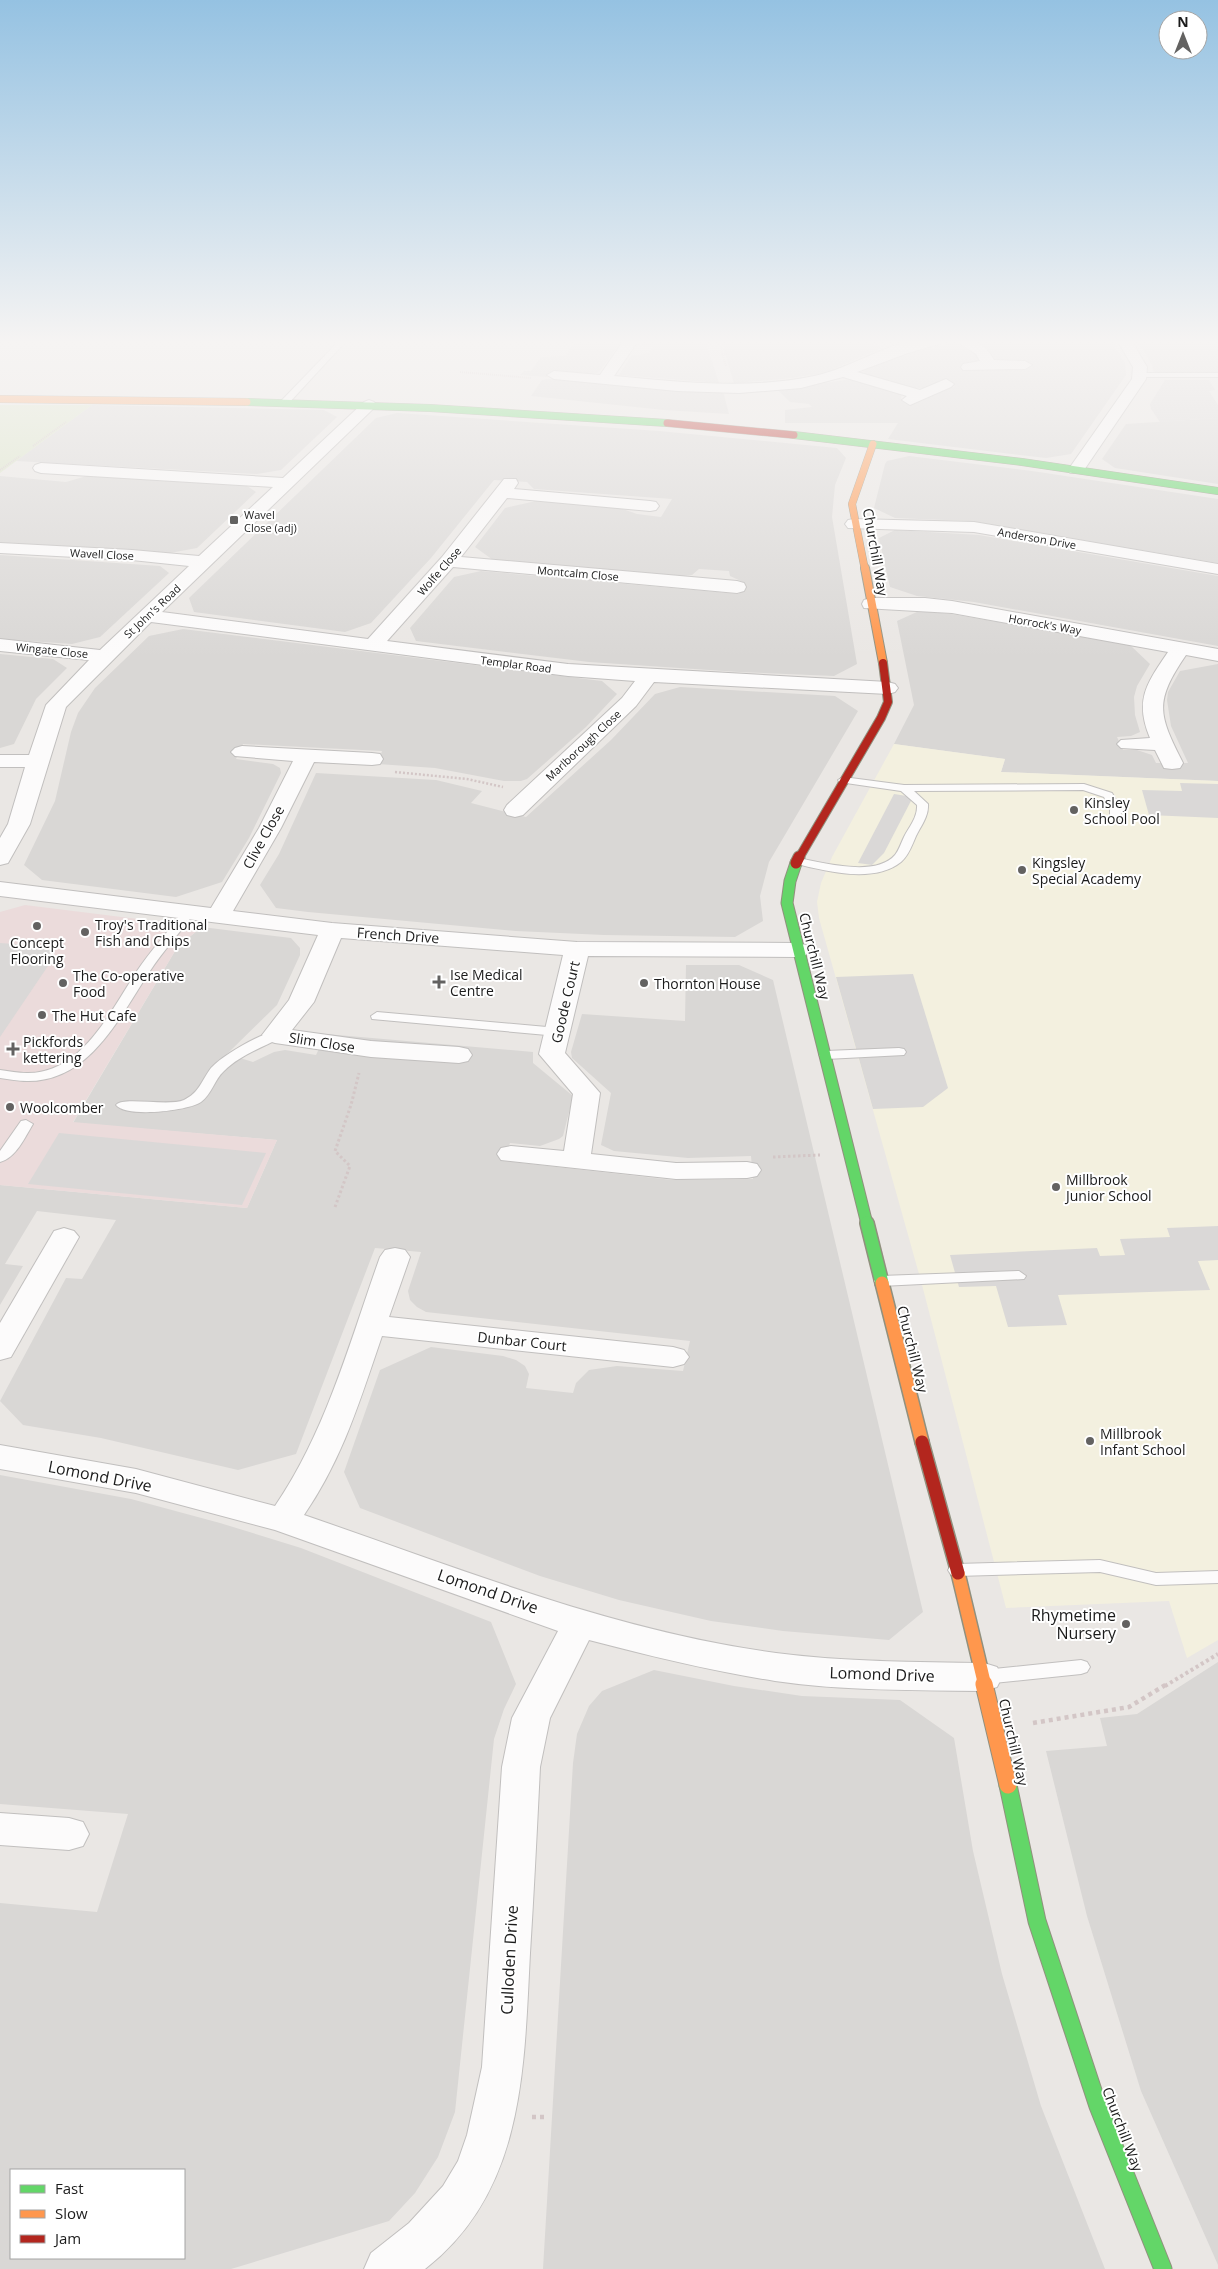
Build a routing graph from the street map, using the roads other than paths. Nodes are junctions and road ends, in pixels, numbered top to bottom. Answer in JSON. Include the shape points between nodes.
{"nodes":[{"id":1,"x":327,"y":446,"type":"edge"},
{"id":2,"x":872,"y":446,"type":"edge"},
{"id":3,"x":888,"y":446,"type":"edge"},
{"id":4,"x":1093,"y":446,"type":"edge"},
{"id":5,"x":1076,"y":470,"type":"junction"},
{"id":6,"x":47,"y":472,"type":"dead end"},
{"id":7,"x":288,"y":483,"type":"junction"},
{"id":8,"x":1218,"y":491,"type":"edge"},
{"id":9,"x":650,"y":506,"type":"dead end"},
{"id":10,"x":854,"y":524,"type":"junction"},
{"id":11,"x":0,"y":548,"type":"edge"},
{"id":12,"x":448,"y":561,"type":"junction"},
{"id":13,"x":203,"y":562,"type":"junction"},
{"id":14,"x":1218,"y":569,"type":"edge"},
{"id":15,"x":737,"y":587,"type":"dead end"},
{"id":16,"x":871,"y":604,"type":"junction"},
{"id":17,"x":146,"y":616,"type":"junction"},
{"id":18,"x":0,"y":645,"type":"edge"},
{"id":19,"x":372,"y":646,"type":"junction"},
{"id":20,"x":1180,"y":648,"type":"junction"},
{"id":21,"x":1218,"y":655,"type":"edge"},
{"id":22,"x":104,"y":656,"type":"junction"},
{"id":23,"x":646,"y":676,"type":"junction"},
{"id":24,"x":888,"y":688,"type":"junction"},
{"id":25,"x":1128,"y":744,"type":"dead end"},
{"id":26,"x":1162,"y":744,"type":"junction"},
{"id":27,"x":242,"y":752,"type":"dead end"},
{"id":28,"x":306,"y":756,"type":"junction"},
{"id":29,"x":367,"y":759,"type":"road end"},
{"id":30,"x":0,"y":761,"type":"edge"},
{"id":31,"x":39,"y":761,"type":"junction"},
{"id":32,"x":1172,"y":763,"type":"dead end"},
{"id":33,"x":843,"y":780,"type":"junction"},
{"id":34,"x":904,"y":788,"type":"junction"},
{"id":35,"x":515,"y":810,"type":"dead end"},
{"id":36,"x":1114,"y":820,"type":"dead end"},
{"id":37,"x":0,"y":858,"type":"edge"},
{"id":38,"x":797,"y":861,"type":"junction"},
{"id":39,"x":0,"y":889,"type":"edge"},
{"id":40,"x":188,"y":913,"type":"junction"},
{"id":41,"x":218,"y":916,"type":"junction"},
{"id":42,"x":332,"y":930,"type":"junction"},
{"id":43,"x":577,"y":949,"type":"junction"},
{"id":44,"x":797,"y":950,"type":"junction"},
{"id":45,"x":377,"y":1016,"type":"dead end"},
{"id":46,"x":558,"y":1032,"type":"junction"},
{"id":47,"x":276,"y":1035,"type":"junction"},
{"id":48,"x":899,"y":1052,"type":"dead end"},
{"id":49,"x":459,"y":1055,"type":"dead end"},
{"id":50,"x":826,"y":1055,"type":"junction"},
{"id":51,"x":0,"y":1074,"type":"edge"},
{"id":52,"x":123,"y":1105,"type":"dead end"},
{"id":53,"x":26,"y":1124,"type":"dead end"},
{"id":54,"x":511,"y":1154,"type":"dead end"},
{"id":55,"x":0,"y":1158,"type":"edge"},
{"id":56,"x":576,"y":1161,"type":"junction"},
{"id":57,"x":747,"y":1170,"type":"road end"},
{"id":58,"x":64,"y":1237,"type":"dead end"},
{"id":59,"x":395,"y":1257,"type":"dead end"},
{"id":60,"x":1019,"y":1276,"type":"dead end"},
{"id":61,"x":881,"y":1281,"type":"junction"},
{"id":62,"x":371,"y":1325,"type":"junction"},
{"id":63,"x":0,"y":1350,"type":"edge"},
{"id":64,"x":674,"y":1356,"type":"dead end"},
{"id":65,"x":0,"y":1458,"type":"edge"},
{"id":66,"x":283,"y":1520,"type":"junction"},
{"id":67,"x":957,"y":1570,"type":"junction"},
{"id":68,"x":1218,"y":1577,"type":"edge"},
{"id":69,"x":579,"y":1624,"type":"junction"},
{"id":70,"x":1080,"y":1667,"type":"dead end"},
{"id":71,"x":984,"y":1677,"type":"junction"},
{"id":72,"x":0,"y":1829,"type":"edge"},
{"id":73,"x":69,"y":1834,"type":"dead end"},
{"id":74,"x":387,"y":2269,"type":"edge"},
{"id":75,"x":1163,"y":2269,"type":"edge"}],
"edges":[{"from":1,"to":7,"type":"street","name":"St John's Road"},
{"from":2,"to":10,"type":"street","name":"Churchill Way","via":[[855,490],[852,504]]},
{"from":3,"to":5,"type":"street"},
{"from":4,"to":5,"type":"street"},
{"from":5,"to":8,"type":"street"},
{"from":6,"to":7,"type":"street"},
{"from":7,"to":13,"type":"street","name":"St John's Road"},
{"from":9,"to":12,"type":"street","name":"Wolfe Close","via":[[507,488]]},
{"from":10,"to":14,"type":"street","name":"Anderson Drive","via":[[974,527]]},
{"from":10,"to":16,"type":"street","name":"Churchill Way"},
{"from":11,"to":13,"type":"street","name":"Wavell Close"},
{"from":12,"to":15,"type":"street","name":"Montcalm Close","via":[[710,578]]},
{"from":12,"to":19,"type":"street","name":"Wolfe Close"},
{"from":13,"to":17,"type":"street","name":"St John's Road"},
{"from":16,"to":20,"type":"street","name":"Horrock's Way","via":[[952,607]]},
{"from":16,"to":24,"type":"street","name":"Churchill Way"},
{"from":17,"to":19,"type":"street","name":"Templar Road"},
{"from":17,"to":22,"type":"street","name":"St John's Road"},
{"from":18,"to":22,"type":"street","name":"Wingate Close"},
{"from":19,"to":23,"type":"street","name":"Templar Road"},
{"from":20,"to":21,"type":"street","name":"Horrock's Way"},
{"from":20,"to":26,"type":"street","via":[[1153,691],[1152,713]]},
{"from":22,"to":31,"type":"street","name":"St John's Road","via":[[56,705]]},
{"from":23,"to":24,"type":"street","name":"Templar Road"},
{"from":23,"to":35,"type":"street","name":"Marlborough Close","via":[[629,702]]},
{"from":24,"to":33,"type":"street","name":"Churchill Way","via":[[888,702],[881,718]]},
{"from":25,"to":26,"type":"street"},
{"from":26,"to":32,"type":"street"},
{"from":27,"to":28,"type":"street"},
{"from":28,"to":29,"type":"street"},
{"from":28,"to":41,"type":"street","name":"Clive Close","via":[[270,828]]},
{"from":30,"to":31,"type":"street"},
{"from":31,"to":37,"type":"street","name":"St John's Road","via":[[19,824]]},
{"from":33,"to":34,"type":"lane"},
{"from":33,"to":38,"type":"street","name":"Churchill Way"},
{"from":34,"to":36,"type":"lane","via":[[1084,787],[1108,795],[1116,810]]},
{"from":34,"to":38,"type":"lane","via":[[917,798],[923,809],[895,861],[872,870]]},
{"from":38,"to":44,"type":"street","name":"Churchill Way","via":[[787,903]]},
{"from":39,"to":40,"type":"street","name":"French Drive"},
{"from":40,"to":41,"type":"street","name":"French Drive"},
{"from":40,"to":51,"type":"lane","via":[[149,961],[82,1058],[71,1066],[34,1078]]},
{"from":41,"to":42,"type":"street","name":"French Drive"},
{"from":42,"to":43,"type":"street","name":"French Drive"},
{"from":42,"to":47,"type":"street","name":"Slim Close","via":[[300,1002]]},
{"from":43,"to":44,"type":"street","name":"French Drive"},
{"from":43,"to":46,"type":"street","name":"Goode Court"},
{"from":44,"to":50,"type":"street","name":"Churchill Way"},
{"from":45,"to":46,"type":"lane"},
{"from":46,"to":56,"type":"street","name":"Goode Court","via":[[552,1054],[587,1093]]},
{"from":47,"to":49,"type":"street","name":"Slim Close","via":[[352,1047]]},
{"from":47,"to":52,"type":"lane","via":[[228,1061],[218,1069],[204,1092],[184,1104],[172,1108]]},
{"from":48,"to":50,"type":"lane"},
{"from":50,"to":61,"type":"street","name":"Churchill Way"},
{"from":53,"to":55,"type":"lane","via":[[11,1148]]},
{"from":54,"to":56,"type":"street"},
{"from":56,"to":57,"type":"street","via":[[676,1171]]},
{"from":58,"to":63,"type":"street"},
{"from":59,"to":62,"type":"street"},
{"from":60,"to":61,"type":"lane"},
{"from":61,"to":67,"type":"street","name":"Churchill Way"},
{"from":62,"to":64,"type":"street","name":"Dunbar Court"},
{"from":62,"to":66,"type":"street","via":[[331,1438],[309,1482]]},
{"from":65,"to":66,"type":"street","name":"Lomond Drive","via":[[136,1481]]},
{"from":66,"to":69,"type":"street","name":"Lomond Drive"},
{"from":67,"to":68,"type":"lane","via":[[1100,1566],[1156,1579]]},
{"from":67,"to":71,"type":"street","name":"Churchill Way"},
{"from":69,"to":71,"type":"street","name":"Lomond Drive","via":[[661,1645],[776,1667],[891,1676]]},
{"from":69,"to":74,"type":"street","name":"Culloden Drive","via":[[531,1718],[525,1744],[503,2067],[485,2148],[474,2176],[453,2208],[424,2239]]},
{"from":70,"to":71,"type":"lane"},
{"from":71,"to":75,"type":"street","name":"Churchill Way","via":[[1037,1921],[1098,2106]]},
{"from":72,"to":73,"type":"street"}]}
